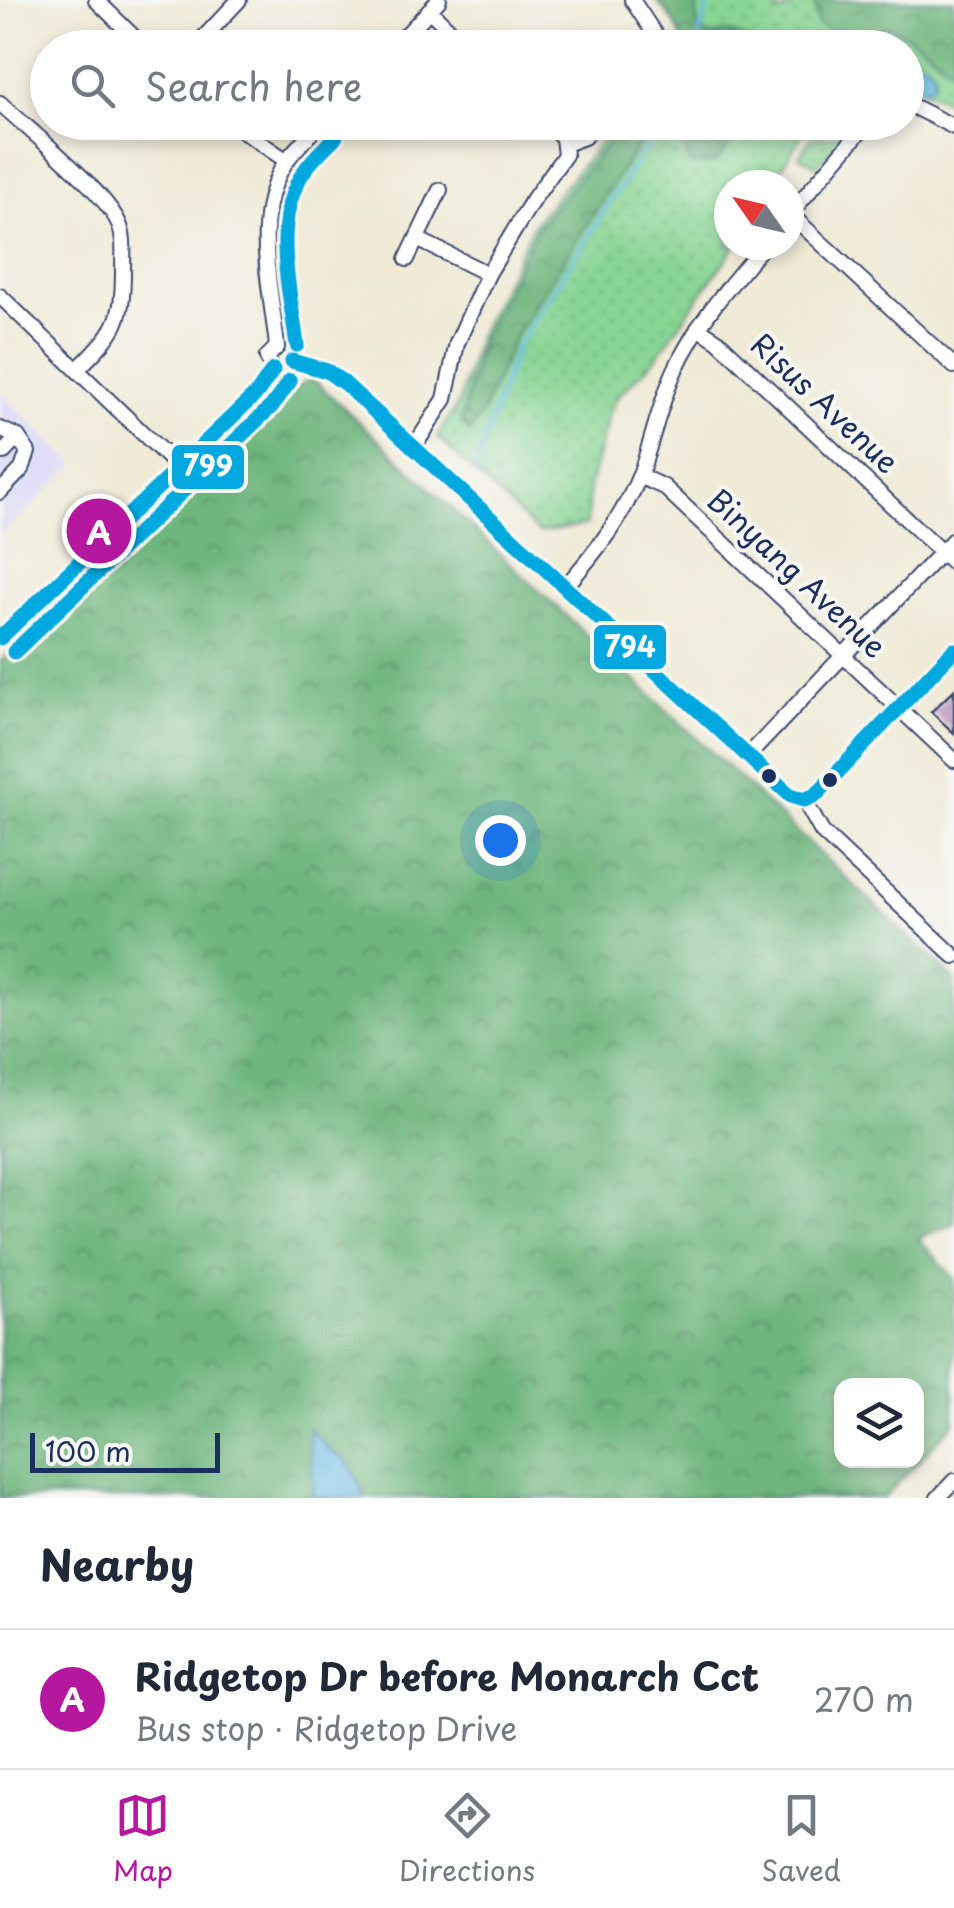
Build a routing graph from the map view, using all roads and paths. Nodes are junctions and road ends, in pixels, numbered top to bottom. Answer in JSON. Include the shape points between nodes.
{"nodes":[{"id":1,"x":96,"y":0,"type":"edge"},
{"id":2,"x":239,"y":0,"type":"edge"},
{"id":3,"x":632,"y":0,"type":"edge"},
{"id":4,"x":434,"y":5,"type":"edge"},
{"id":5,"x":126,"y":30,"type":"edge"},
{"id":6,"x":211,"y":30,"type":"edge"},
{"id":7,"x":411,"y":30,"type":"edge"},
{"id":8,"x":454,"y":30,"type":"edge"},
{"id":9,"x":652,"y":30,"type":"edge"},
{"id":10,"x":0,"y":103,"type":"edge"},
{"id":11,"x":924,"y":112,"type":"edge"},
{"id":12,"x":954,"y":127,"type":"edge"},
{"id":13,"x":30,"y":132,"type":"edge"},
{"id":14,"x":39,"y":140,"type":"edge"},
{"id":15,"x":256,"y":140,"type":"edge"},
{"id":16,"x":306,"y":140,"type":"edge"},
{"id":17,"x":562,"y":140,"type":"edge"},
{"id":18,"x":576,"y":140,"type":"edge"},
{"id":19,"x":853,"y":140,"type":"edge"},
{"id":20,"x":565,"y":144,"type":"junction"},
{"id":21,"x":287,"y":161,"type":"junction"},
{"id":22,"x":440,"y":190,"type":"dead end"},
{"id":23,"x":804,"y":197,"type":"edge"},
{"id":24,"x":804,"y":228,"type":"edge"},
{"id":25,"x":417,"y":238,"type":"junction"},
{"id":26,"x":407,"y":260,"type":"dead end"},
{"id":27,"x":752,"y":260,"type":"edge"},
{"id":28,"x":488,"y":274,"type":"junction"},
{"id":29,"x":0,"y":296,"type":"edge"},
{"id":30,"x":698,"y":328,"type":"junction"},
{"id":31,"x":277,"y":347,"type":"junction"},
{"id":32,"x":292,"y":361,"type":"junction"},
{"id":33,"x":954,"y":366,"type":"edge"},
{"id":34,"x":77,"y":370,"type":"junction"},
{"id":35,"x":273,"y":370,"type":"junction"},
{"id":36,"x":0,"y":429,"type":"edge"},
{"id":37,"x":18,"y":437,"type":"junction"},
{"id":38,"x":414,"y":447,"type":"junction"},
{"id":39,"x":4,"y":452,"type":"dead end"},
{"id":40,"x":179,"y":468,"type":"junction"},
{"id":41,"x":639,"y":476,"type":"junction"},
{"id":42,"x":0,"y":492,"type":"edge"},
{"id":43,"x":954,"y":539,"type":"edge"},
{"id":44,"x":942,"y":552,"type":"junction"},
{"id":45,"x":954,"y":564,"type":"edge"},
{"id":46,"x":566,"y":587,"type":"junction"},
{"id":47,"x":0,"y":638,"type":"edge"},
{"id":48,"x":954,"y":650,"type":"edge"},
{"id":49,"x":842,"y":656,"type":"junction"},
{"id":50,"x":898,"y":708,"type":"junction"},
{"id":51,"x":746,"y":757,"type":"junction"},
{"id":52,"x":954,"y":760,"type":"edge"},
{"id":53,"x":804,"y":800,"type":"junction"},
{"id":54,"x":954,"y":956,"type":"edge"},
{"id":55,"x":954,"y":1481,"type":"edge"},
{"id":56,"x":938,"y":1498,"type":"edge"}],
"edges":[{"from":1,"to":5,"type":"street"},
{"from":2,"to":6,"type":"street"},
{"from":3,"to":9,"type":"street"},
{"from":4,"to":7,"type":"street"},
{"from":4,"to":8,"type":"street"},
{"from":10,"to":13,"type":"street"},
{"from":11,"to":12,"type":"street"},
{"from":14,"to":34,"type":"street","via":[[108,206],[121,230],[120,318]]},
{"from":15,"to":21,"type":"street"},
{"from":16,"to":21,"type":"street"},
{"from":17,"to":20,"type":"street"},
{"from":18,"to":20,"type":"street"},
{"from":19,"to":23,"type":"street"},
{"from":20,"to":28,"type":"street","via":[[562,160]]},
{"from":21,"to":31,"type":"street","via":[[266,218]]},
{"from":22,"to":25,"type":"street"},
{"from":24,"to":33,"type":"street"},
{"from":25,"to":26,"type":"street"},
{"from":25,"to":28,"type":"street"},
{"from":27,"to":30,"type":"street"},
{"from":28,"to":38,"type":"street","via":[[457,342],[445,399]]},
{"from":29,"to":34,"type":"street"},
{"from":30,"to":41,"type":"street","via":[[668,386]]},
{"from":30,"to":44,"type":"street","name":"Risus Avenue"},
{"from":31,"to":32,"type":"street","via":[[288,350]]},
{"from":31,"to":35,"type":"street","via":[[267,357]]},
{"from":32,"to":35,"type":"street","via":[[285,370]]},
{"from":32,"to":38,"type":"street","via":[[327,371]]},
{"from":34,"to":40,"type":"street"},
{"from":35,"to":40,"type":"street"},
{"from":36,"to":37,"type":"street"},
{"from":37,"to":39,"type":"street"},
{"from":37,"to":42,"type":"street","via":[[27,461]]},
{"from":38,"to":46,"type":"street"},
{"from":40,"to":47,"type":"street"},
{"from":41,"to":46,"type":"street","via":[[614,526]]},
{"from":41,"to":49,"type":"street","name":"Binyang Avenue","via":[[664,487]]},
{"from":43,"to":44,"type":"street"},
{"from":44,"to":45,"type":"street","name":"Risus Avenue"},
{"from":44,"to":49,"type":"street"},
{"from":46,"to":51,"type":"street"},
{"from":48,"to":50,"type":"street"},
{"from":49,"to":50,"type":"street","name":"Binyang Avenue"},
{"from":49,"to":51,"type":"street"},
{"from":50,"to":52,"type":"street","name":"Binyang Avenue"},
{"from":50,"to":53,"type":"street"},
{"from":51,"to":53,"type":"street"},
{"from":53,"to":54,"type":"street","via":[[822,832]]},
{"from":55,"to":56,"type":"street"}]}
